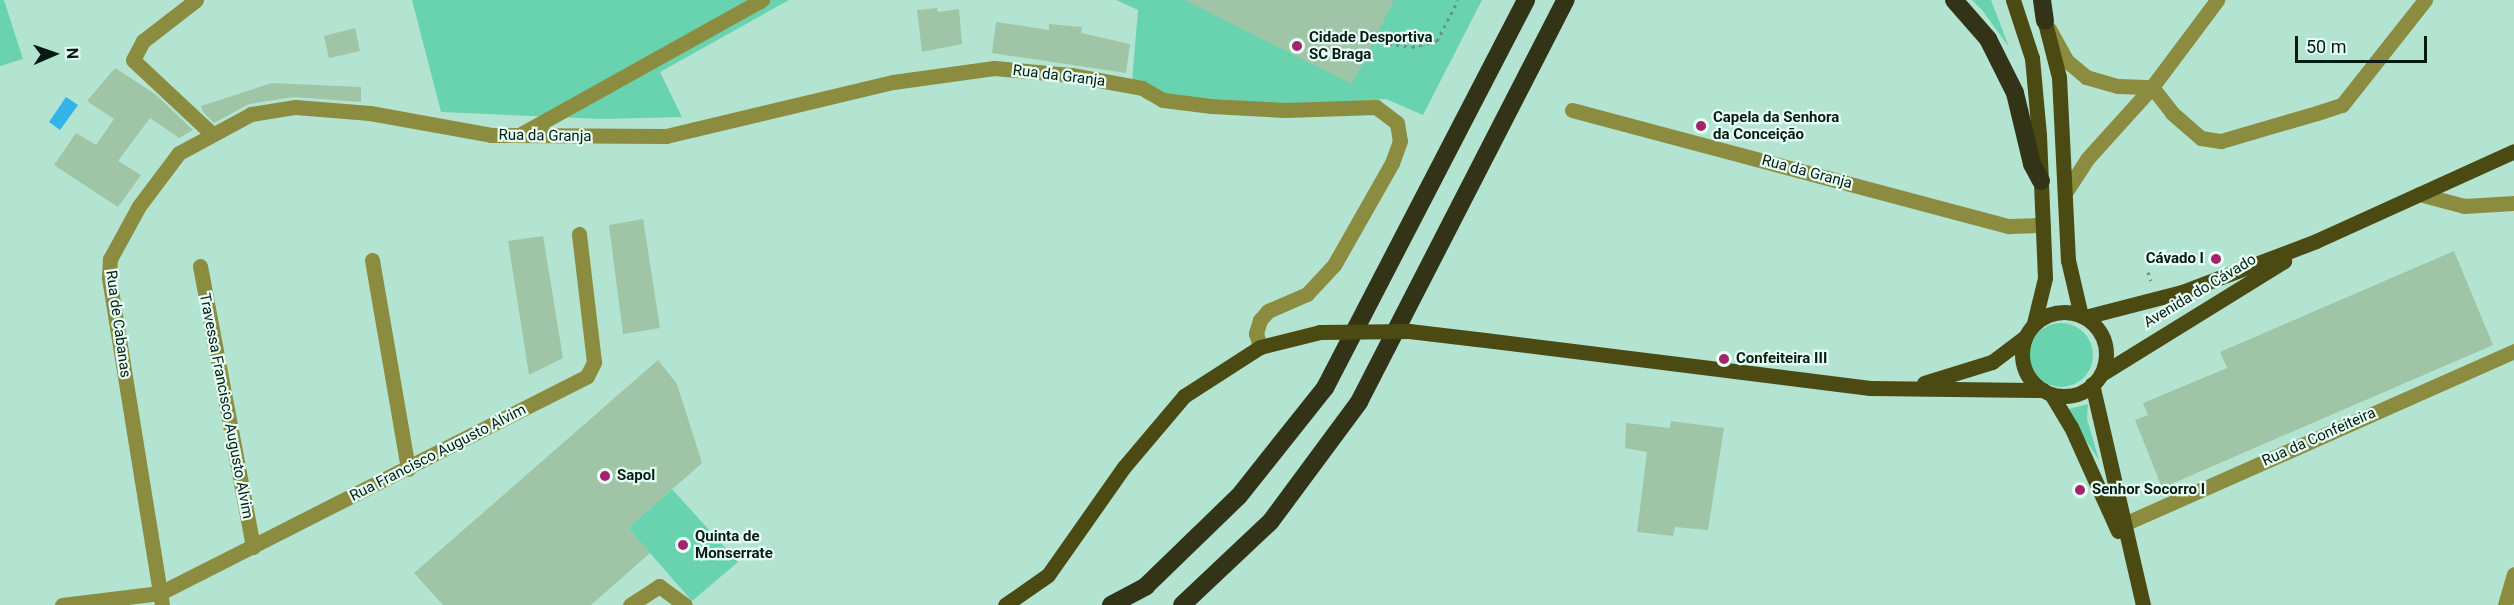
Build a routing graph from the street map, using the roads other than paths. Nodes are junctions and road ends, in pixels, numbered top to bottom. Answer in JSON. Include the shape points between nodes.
{"nodes":[{"id":1,"x":196,"y":0,"type":"edge"},
{"id":2,"x":762,"y":0,"type":"edge"},
{"id":3,"x":1526,"y":0,"type":"edge"},
{"id":4,"x":1566,"y":0,"type":"edge"},
{"id":5,"x":1578,"y":0,"type":"edge"},
{"id":6,"x":1954,"y":0,"type":"edge"},
{"id":7,"x":2013,"y":0,"type":"edge"},
{"id":8,"x":2040,"y":0,"type":"edge"},
{"id":9,"x":2217,"y":0,"type":"edge"},
{"id":10,"x":2425,"y":0,"type":"edge"},
{"id":11,"x":2045,"y":21,"type":"junction"},
{"id":12,"x":2152,"y":87,"type":"junction"},
{"id":13,"x":1572,"y":110,"type":"dead end"},
{"id":14,"x":438,"y":124,"type":"joint"},
{"id":15,"x":210,"y":132,"type":"junction"},
{"id":16,"x":517,"y":136,"type":"junction"},
{"id":17,"x":2514,"y":151,"type":"edge"},
{"id":18,"x":1489,"y":153,"type":"junction"},
{"id":19,"x":2041,"y":182,"type":"junction"},
{"id":20,"x":2067,"y":190,"type":"junction"},
{"id":21,"x":2419,"y":194,"type":"junction"},
{"id":22,"x":2514,"y":203,"type":"edge"},
{"id":23,"x":2043,"y":225,"type":"junction"},
{"id":24,"x":579,"y":234,"type":"dead end"},
{"id":25,"x":2316,"y":242,"type":"junction"},
{"id":26,"x":372,"y":260,"type":"dead end"},
{"id":27,"x":200,"y":266,"type":"dead end"},
{"id":28,"x":2083,"y":316,"type":"junction"},
{"id":29,"x":2034,"y":323,"type":"junction"},
{"id":30,"x":2025,"y":337,"type":"junction"},
{"id":31,"x":1260,"y":347,"type":"junction"},
{"id":32,"x":2514,"y":351,"type":"edge"},
{"id":33,"x":2098,"y":379,"type":"junction"},
{"id":34,"x":1901,"y":388,"type":"junction"},
{"id":35,"x":2047,"y":392,"type":"junction"},
{"id":36,"x":408,"y":469,"type":"junction"},
{"id":37,"x":2124,"y":524,"type":"junction"},
{"id":38,"x":253,"y":547,"type":"junction"},
{"id":39,"x":2514,"y":574,"type":"edge"},
{"id":40,"x":2139,"y":587,"type":"junction"},
{"id":41,"x":161,"y":599,"type":"edge"},
{"id":42,"x":62,"y":605,"type":"edge"},
{"id":43,"x":630,"y":605,"type":"edge"},
{"id":44,"x":685,"y":605,"type":"edge"},
{"id":45,"x":1005,"y":605,"type":"edge"},
{"id":46,"x":1111,"y":605,"type":"edge"},
{"id":47,"x":1182,"y":605,"type":"edge"},
{"id":48,"x":2143,"y":605,"type":"edge"},
{"id":49,"x":2505,"y":605,"type":"edge"}],
"edges":[{"from":1,"to":15,"type":"street","via":[[142,41],[133,60]]},
{"from":2,"to":16,"type":"street"},
{"from":3,"to":46,"type":"highway","via":[[1325,388],[1239,496],[1146,586]]},
{"from":4,"to":18,"type":"highway"},
{"from":5,"to":18,"type":"highway","via":[[1511,129]]},
{"from":6,"to":19,"type":"highway","via":[[1988,39],[2015,93],[2032,164]]},
{"from":7,"to":19,"type":"main road","via":[[2032,58]]},
{"from":8,"to":11,"type":"highway"},
{"from":9,"to":12,"type":"street"},
{"from":10,"to":12,"type":"street","via":[[2343,105],[2326,111],[2221,141],[2201,138],[2172,113]]},
{"from":11,"to":12,"type":"street","via":[[2067,61],[2086,77],[2118,86]]},
{"from":11,"to":20,"type":"main road","via":[[2059,77]]},
{"from":12,"to":20,"type":"street","via":[[2087,159]]},
{"from":13,"to":23,"type":"street","name":"Rua da Granja","via":[[2009,226]]},
{"from":14,"to":15,"type":"street","name":"Rua de Cabanas","via":[[370,112],[295,107],[251,114]]},
{"from":14,"to":16,"type":"street","name":"Rua da Granja"},
{"from":15,"to":41,"type":"street","name":"Rua de Cabanas","via":[[179,153],[139,206],[110,259],[108,277]]},
{"from":16,"to":31,"type":"street","name":"Rua da Granja","via":[[666,136],[893,82],[994,68],[1071,75],[1142,88],[1163,100],[1212,106],[1285,110],[1376,107],[1396,123],[1400,141],[1392,163],[1334,265],[1307,294],[1268,311],[1260,320],[1256,333]]},
{"from":17,"to":21,"type":"main road","name":"Avenida do Cávado"},
{"from":18,"to":47,"type":"highway","via":[[1359,402],[1271,521]]},
{"from":19,"to":23,"type":"main road"},
{"from":20,"to":28,"type":"main road","via":[[2068,260]]},
{"from":21,"to":22,"type":"street","via":[[2464,206]]},
{"from":21,"to":25,"type":"main road","name":"Avenida do Cávado"},
{"from":23,"to":29,"type":"main road","via":[[2045,278]]},
{"from":24,"to":36,"type":"street","name":"Rua Francisco Augusto Alvim","via":[[594,362],[587,376]]},
{"from":25,"to":28,"type":"main road","name":"Avenida do Cávado","via":[[2182,292]]},
{"from":25,"to":33,"type":"main road","name":"Avenida do Cávado"},
{"from":26,"to":36,"type":"street"},
{"from":27,"to":38,"type":"street","name":"Travessa Francisco Augusto Alvim"},
{"from":28,"to":29,"type":"main road","via":[[2058,311]]},
{"from":28,"to":33,"type":"main road","via":[[2105,345]]},
{"from":29,"to":30,"type":"main road"},
{"from":30,"to":34,"type":"main road","via":[[1992,362]]},
{"from":30,"to":35,"type":"main road","via":[[2022,362],[2027,375]]},
{"from":31,"to":34,"type":"main road","bridge":true,"via":[[1320,332],[1409,331],[1718,371]]},
{"from":31,"to":45,"type":"main road","via":[[1184,396],[1124,467],[1048,575]]},
{"from":32,"to":37,"type":"street","name":"Rua da Confeiteira"},
{"from":33,"to":35,"type":"main road","via":[[2074,395]]},
{"from":33,"to":37,"type":"main road"},
{"from":34,"to":35,"type":"main road"},
{"from":35,"to":40,"type":"main road","via":[[2107,504]]},
{"from":36,"to":38,"type":"street","name":"Rua Francisco Augusto Alvim"},
{"from":37,"to":40,"type":"main road"},
{"from":38,"to":41,"type":"street","name":"Rua Francisco Augusto Alvim"},
{"from":39,"to":49,"type":"street"},
{"from":40,"to":48,"type":"main road"},
{"from":41,"to":42,"type":"street","name":"Rua Francisco Augusto Alvim"},
{"from":43,"to":44,"type":"street","via":[[659,586]]}]}
